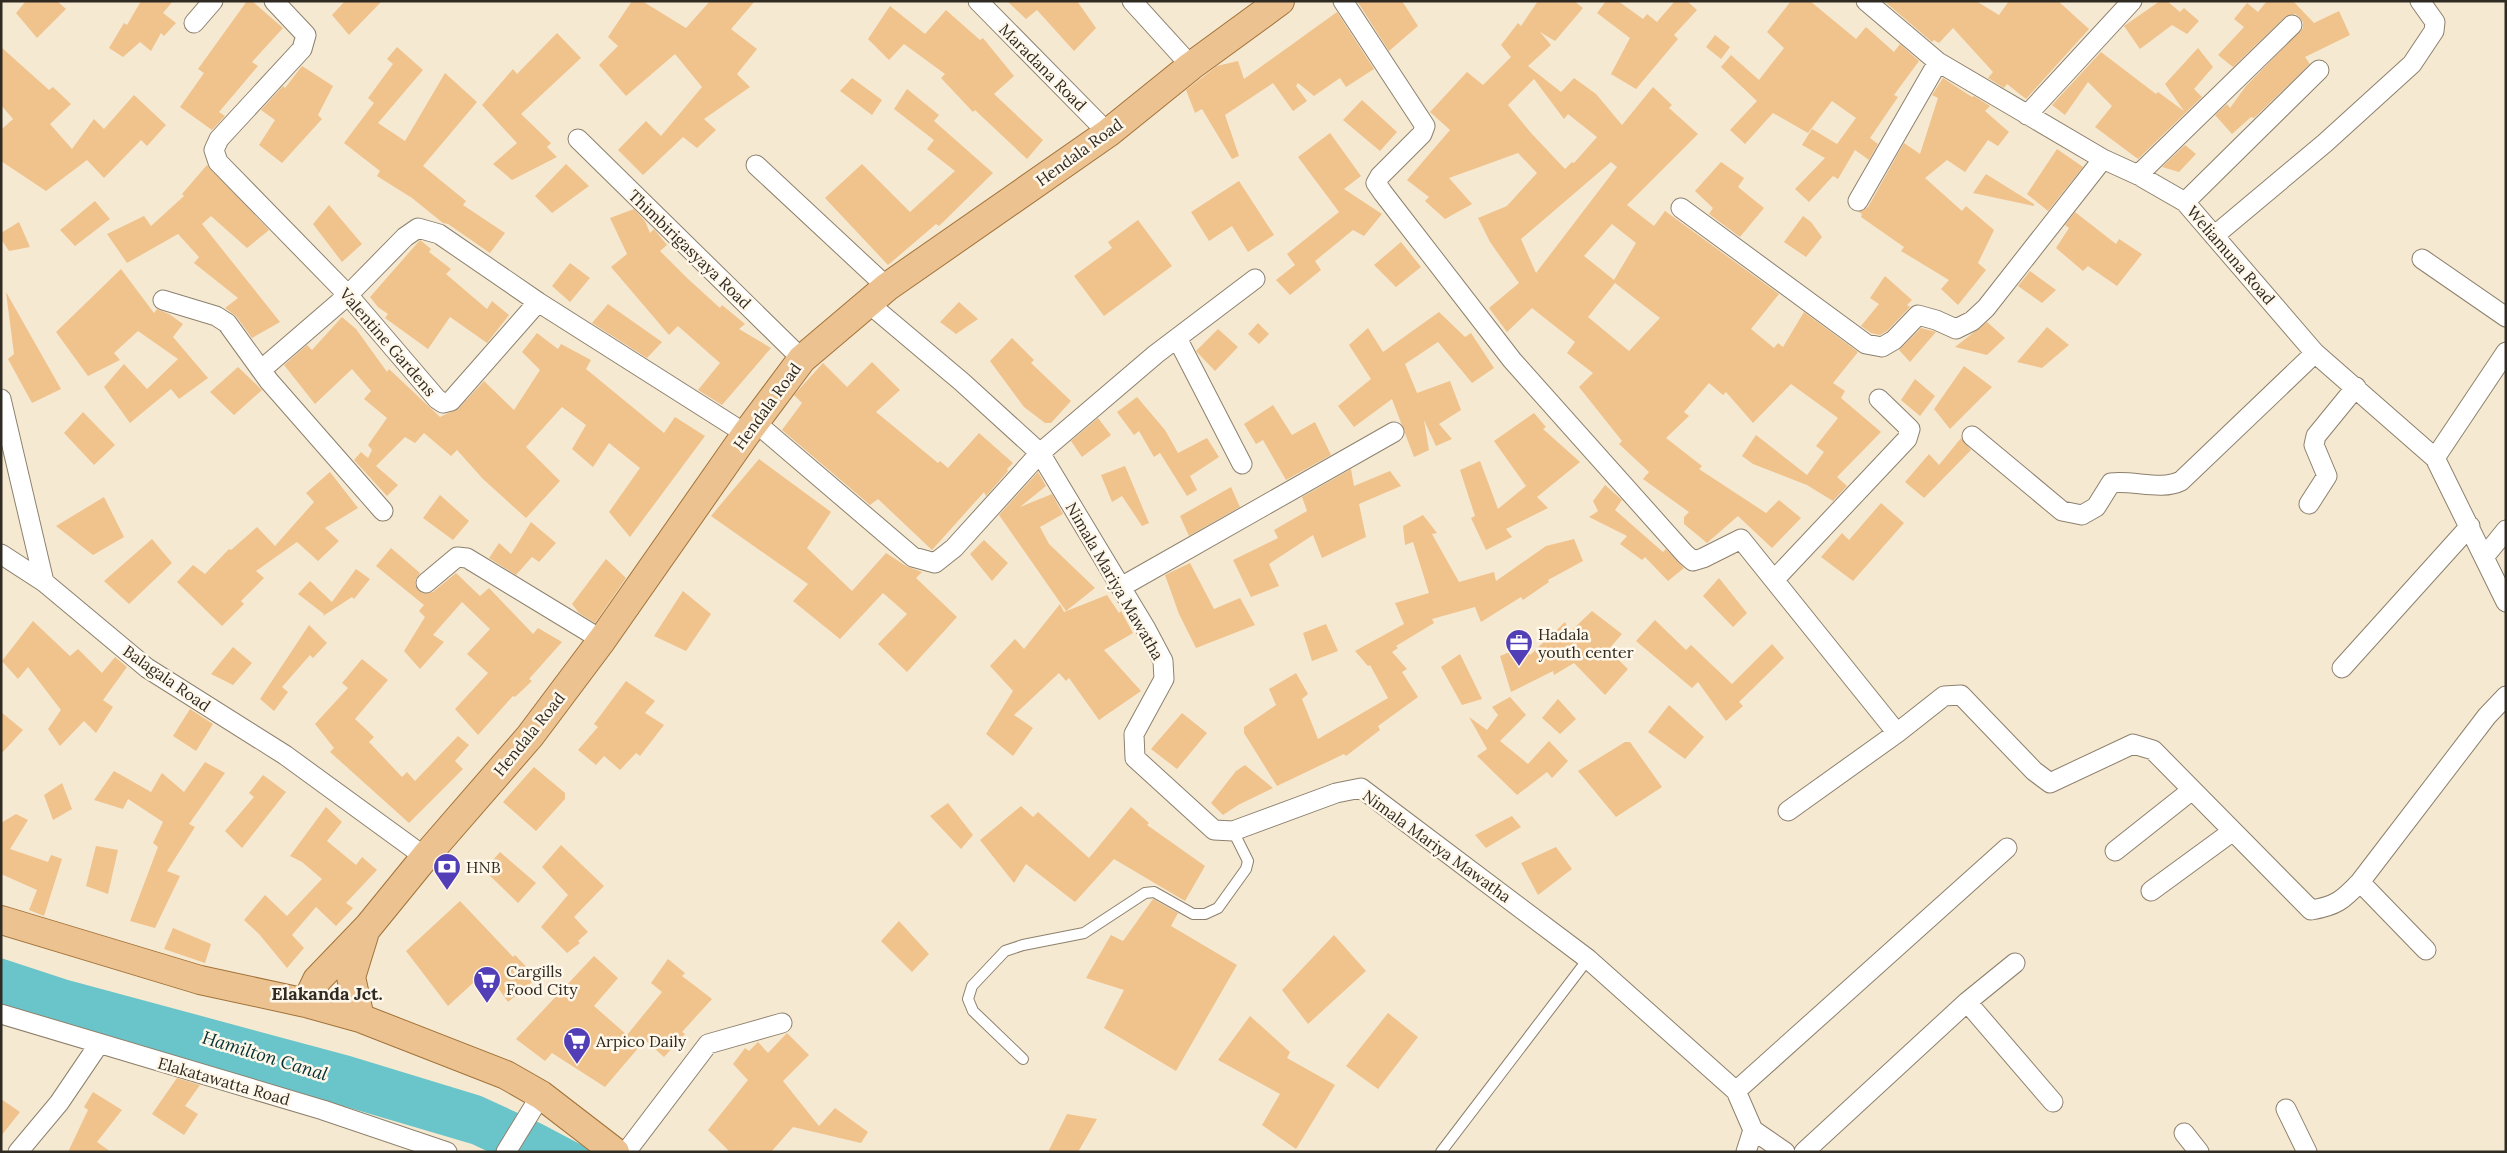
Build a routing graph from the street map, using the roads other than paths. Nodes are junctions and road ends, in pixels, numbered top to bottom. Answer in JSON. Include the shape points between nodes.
{"nodes":[{"id":1,"x":213,"y":1,"type":"edge"},
{"id":2,"x":274,"y":1,"type":"edge"},
{"id":3,"x":978,"y":1,"type":"edge"},
{"id":4,"x":1132,"y":1,"type":"edge"},
{"id":5,"x":1280,"y":1,"type":"edge"},
{"id":6,"x":1343,"y":1,"type":"edge"},
{"id":7,"x":1866,"y":1,"type":"edge"},
{"id":8,"x":2132,"y":1,"type":"edge"},
{"id":9,"x":2420,"y":1,"type":"edge"},
{"id":10,"x":194,"y":23,"type":"dead end"},
{"id":11,"x":2292,"y":26,"type":"dead end"},
{"id":12,"x":1938,"y":62,"type":"junction"},
{"id":13,"x":1191,"y":66,"type":"junction"},
{"id":14,"x":2319,"y":70,"type":"dead end"},
{"id":15,"x":2027,"y":115,"type":"junction"},
{"id":16,"x":1108,"y":133,"type":"junction"},
{"id":17,"x":578,"y":139,"type":"dead end"},
{"id":18,"x":2103,"y":159,"type":"junction"},
{"id":19,"x":756,"y":165,"type":"dead end"},
{"id":20,"x":2138,"y":175,"type":"junction"},
{"id":21,"x":1858,"y":201,"type":"dead end"},
{"id":22,"x":2185,"y":202,"type":"junction"},
{"id":23,"x":1681,"y":208,"type":"dead end"},
{"id":24,"x":2214,"y":236,"type":"junction"},
{"id":25,"x":2422,"y":259,"type":"dead end"},
{"id":26,"x":1255,"y":279,"type":"dead end"},
{"id":27,"x":348,"y":295,"type":"junction"},
{"id":28,"x":877,"y":295,"type":"junction"},
{"id":29,"x":163,"y":300,"type":"dead end"},
{"id":30,"x":538,"y":302,"type":"junction"},
{"id":31,"x":2506,"y":317,"type":"edge"},
{"id":32,"x":1177,"y":338,"type":"junction"},
{"id":33,"x":2506,"y":352,"type":"edge"},
{"id":34,"x":2315,"y":353,"type":"junction"},
{"id":35,"x":802,"y":359,"type":"junction"},
{"id":36,"x":262,"y":370,"type":"junction"},
{"id":37,"x":2356,"y":387,"type":"junction"},
{"id":38,"x":1,"y":399,"type":"edge"},
{"id":39,"x":1878,"y":399,"type":"dead end"},
{"id":40,"x":750,"y":428,"type":"junction"},
{"id":41,"x":1394,"y":432,"type":"dead end"},
{"id":42,"x":1972,"y":436,"type":"dead end"},
{"id":43,"x":1040,"y":453,"type":"junction"},
{"id":44,"x":2435,"y":458,"type":"junction"},
{"id":45,"x":1242,"y":464,"type":"dead end"},
{"id":46,"x":2309,"y":504,"type":"dead end"},
{"id":47,"x":384,"y":511,"type":"dead end"},
{"id":48,"x":2470,"y":526,"type":"junction"},
{"id":49,"x":2506,"y":530,"type":"edge"},
{"id":50,"x":1,"y":554,"type":"edge"},
{"id":51,"x":2485,"y":556,"type":"junction"},
{"id":52,"x":1775,"y":579,"type":"junction"},
{"id":53,"x":44,"y":582,"type":"junction"},
{"id":54,"x":426,"y":583,"type":"dead end"},
{"id":55,"x":1121,"y":587,"type":"junction"},
{"id":56,"x":2506,"y":602,"type":"edge"},
{"id":57,"x":602,"y":640,"type":"junction"},
{"id":58,"x":2342,"y":668,"type":"dead end"},
{"id":59,"x":2506,"y":696,"type":"edge"},
{"id":60,"x":1897,"y":733,"type":"junction"},
{"id":61,"x":2192,"y":790,"type":"junction"},
{"id":62,"x":1788,"y":811,"type":"dead end"},
{"id":63,"x":1233,"y":831,"type":"junction"},
{"id":64,"x":2233,"y":831,"type":"junction"},
{"id":65,"x":2007,"y":848,"type":"dead end"},
{"id":66,"x":2115,"y":850,"type":"dead end"},
{"id":67,"x":425,"y":857,"type":"junction"},
{"id":68,"x":2360,"y":882,"type":"junction"},
{"id":69,"x":2151,"y":891,"type":"dead end"},
{"id":70,"x":1,"y":920,"type":"edge"},
{"id":71,"x":368,"y":927,"type":"junction"},
{"id":72,"x":2426,"y":950,"type":"dead end"},
{"id":73,"x":1588,"y":959,"type":"junction"},
{"id":74,"x":2015,"y":963,"type":"dead end"},
{"id":75,"x":1966,"y":1002,"type":"junction"},
{"id":76,"x":306,"y":1003,"type":"junction"},
{"id":77,"x":1,"y":1014,"type":"edge"},
{"id":78,"x":360,"y":1018,"type":"junction"},
{"id":79,"x":782,"y":1023,"type":"dead end"},
{"id":80,"x":99,"y":1044,"type":"junction"},
{"id":81,"x":1024,"y":1059,"type":"dead end"},
{"id":82,"x":1736,"y":1091,"type":"junction"},
{"id":83,"x":2053,"y":1102,"type":"dead end"},
{"id":84,"x":535,"y":1104,"type":"junction"},
{"id":85,"x":2286,"y":1110,"type":"dead end"},
{"id":86,"x":1752,"y":1130,"type":"junction"},
{"id":87,"x":2184,"y":1133,"type":"dead end"},
{"id":88,"x":18,"y":1152,"type":"edge"},
{"id":89,"x":447,"y":1152,"type":"edge"},
{"id":90,"x":506,"y":1152,"type":"edge"},
{"id":91,"x":615,"y":1152,"type":"edge"},
{"id":92,"x":626,"y":1152,"type":"edge"},
{"id":93,"x":1441,"y":1152,"type":"edge"},
{"id":94,"x":1746,"y":1152,"type":"edge"},
{"id":95,"x":1785,"y":1152,"type":"edge"},
{"id":96,"x":1804,"y":1152,"type":"edge"},
{"id":97,"x":2199,"y":1152,"type":"edge"},
{"id":98,"x":2307,"y":1152,"type":"edge"}],
"edges":[{"from":1,"to":10,"type":"street"},
{"from":2,"to":27,"type":"street","name":"Valentine Gardens","via":[[306,34],[302,49],[219,139],[214,150],[218,162]]},
{"from":3,"to":16,"type":"street","name":"Maradana Road"},
{"from":4,"to":13,"type":"street"},
{"from":5,"to":13,"type":"main road","name":"Hendala Road"},
{"from":6,"to":52,"type":"street","via":[[1425,126],[1422,134],[1380,176],[1376,183],[1383,193],[1512,360],[1685,554],[1693,561],[1698,560],[1741,539]]},
{"from":7,"to":12,"type":"street","name":"Weliamuna Road"},
{"from":8,"to":15,"type":"street"},
{"from":9,"to":24,"type":"street","via":[[2435,22],[2434,31],[2412,64],[2326,143]]},
{"from":11,"to":20,"type":"street"},
{"from":12,"to":15,"type":"street","name":"Weliamuna Road"},
{"from":12,"to":21,"type":"street"},
{"from":13,"to":16,"type":"main road","name":"Hendala Road"},
{"from":14,"to":22,"type":"street"},
{"from":15,"to":18,"type":"street","name":"Weliamuna Road"},
{"from":16,"to":28,"type":"main road","name":"Hendala Road"},
{"from":17,"to":35,"type":"street","name":"Thimbirigasyaya Road"},
{"from":18,"to":20,"type":"street","name":"Weliamuna Road"},
{"from":18,"to":23,"type":"street","via":[[2006,283],[1972,321],[1956,329],[1918,315],[1894,340],[1882,347],[1866,344]]},
{"from":19,"to":28,"type":"street","name":"Nimala Mariya Mawatha"},
{"from":20,"to":22,"type":"street","name":"Weliamuna Road"},
{"from":22,"to":24,"type":"street","name":"Weliamuna Road"},
{"from":24,"to":34,"type":"street","name":"Weliamuna Road"},
{"from":25,"to":31,"type":"street"},
{"from":26,"to":32,"type":"street"},
{"from":27,"to":30,"type":"street","via":[[418,228],[439,234]]},
{"from":27,"to":30,"type":"street","name":"Valentine Gardens","via":[[442,403],[451,401]]},
{"from":27,"to":36,"type":"street"},
{"from":28,"to":35,"type":"main road","name":"Hendala Road"},
{"from":28,"to":43,"type":"street","name":"Nimala Mariya Mawatha","via":[[962,382]]},
{"from":29,"to":36,"type":"street","via":[[216,316],[227,323]]},
{"from":30,"to":40,"type":"street"},
{"from":32,"to":43,"type":"street"},
{"from":32,"to":45,"type":"street"},
{"from":33,"to":44,"type":"street"},
{"from":34,"to":37,"type":"street","name":"Weliamuna Road"},
{"from":34,"to":42,"type":"street","via":[[2182,482],[2172,486],[2125,481],[2111,483],[2096,507],[2082,515],[2062,511]]},
{"from":35,"to":40,"type":"main road","name":"Hendala Road"},
{"from":36,"to":47,"type":"street"},
{"from":37,"to":44,"type":"street","name":"Weliamuna Road"},
{"from":37,"to":46,"type":"street","via":[[2316,436],[2314,445],[2327,476]]},
{"from":38,"to":53,"type":"street"},
{"from":39,"to":52,"type":"street","via":[[1910,429],[1907,439]]},
{"from":40,"to":43,"type":"street","via":[[913,557],[935,563],[954,548]]},
{"from":40,"to":57,"type":"main road","name":"Hendala Road"},
{"from":41,"to":55,"type":"street"},
{"from":43,"to":55,"type":"street","name":"Nimala Mariya Mawatha"},
{"from":44,"to":48,"type":"street","name":"Weliamuna Road"},
{"from":48,"to":51,"type":"street","name":"Weliamuna Road"},
{"from":48,"to":58,"type":"street"},
{"from":49,"to":51,"type":"street"},
{"from":50,"to":53,"type":"street","name":"Balagala Road"},
{"from":51,"to":56,"type":"street","name":"Weliamuna Road"},
{"from":52,"to":60,"type":"street"},
{"from":53,"to":67,"type":"street","name":"Balagala Road","via":[[147,668],[285,755]]},
{"from":54,"to":57,"type":"street","via":[[457,557],[466,558]]},
{"from":55,"to":63,"type":"street","name":"Nimala Mariya Mawatha","via":[[1163,661],[1164,679],[1134,734],[1134,758],[1214,830]]},
{"from":57,"to":67,"type":"main road","name":"Hendala Road","via":[[530,736]]},
{"from":59,"to":68,"type":"street","via":[[2487,716]]},
{"from":60,"to":61,"type":"street","via":[[1944,696],[1961,695],[2034,771],[2050,783],[2133,744],[2153,750]]},
{"from":60,"to":62,"type":"street"},
{"from":61,"to":64,"type":"street"},
{"from":61,"to":66,"type":"street"},
{"from":63,"to":73,"type":"street","name":"Nimala Mariya Mawatha","via":[[1336,793],[1361,788]]},
{"from":63,"to":81,"type":"lane","via":[[1248,861],[1218,908],[1205,914],[1193,914],[1154,892],[1145,893],[1084,933],[1005,951],[972,986],[968,999],[973,1011]]},
{"from":64,"to":68,"type":"street","via":[[2311,910],[2344,900]]},
{"from":64,"to":69,"type":"street"},
{"from":65,"to":82,"type":"street"},
{"from":67,"to":71,"type":"main road","name":"Hendala Road"},
{"from":68,"to":72,"type":"street"},
{"from":70,"to":76,"type":"main road","via":[[200,980]]},
{"from":71,"to":76,"type":"main road","name":"Hendala Road","via":[[317,980]]},
{"from":71,"to":78,"type":"main road","name":"Hendala Road","via":[[358,948],[351,977]]},
{"from":73,"to":82,"type":"street","name":"Nimala Mariya Mawatha"},
{"from":73,"to":93,"type":"lane"},
{"from":74,"to":75,"type":"street"},
{"from":75,"to":83,"type":"street"},
{"from":75,"to":96,"type":"street"},
{"from":76,"to":78,"type":"main road"},
{"from":77,"to":80,"type":"street","name":"Elakatawatta Road"},
{"from":78,"to":84,"type":"main road","via":[[506,1075]]},
{"from":79,"to":92,"type":"street","via":[[708,1044]]},
{"from":80,"to":88,"type":"street","via":[[59,1103]]},
{"from":80,"to":89,"type":"street","name":"Elakatawatta Road","via":[[323,1110]]},
{"from":82,"to":86,"type":"street","name":"Nimala Mariya Mawatha"},
{"from":84,"to":90,"type":"street"},
{"from":84,"to":91,"type":"main road"},
{"from":85,"to":98,"type":"street"},
{"from":86,"to":94,"type":"street"},
{"from":86,"to":95,"type":"street"},
{"from":87,"to":97,"type":"street"}]}
